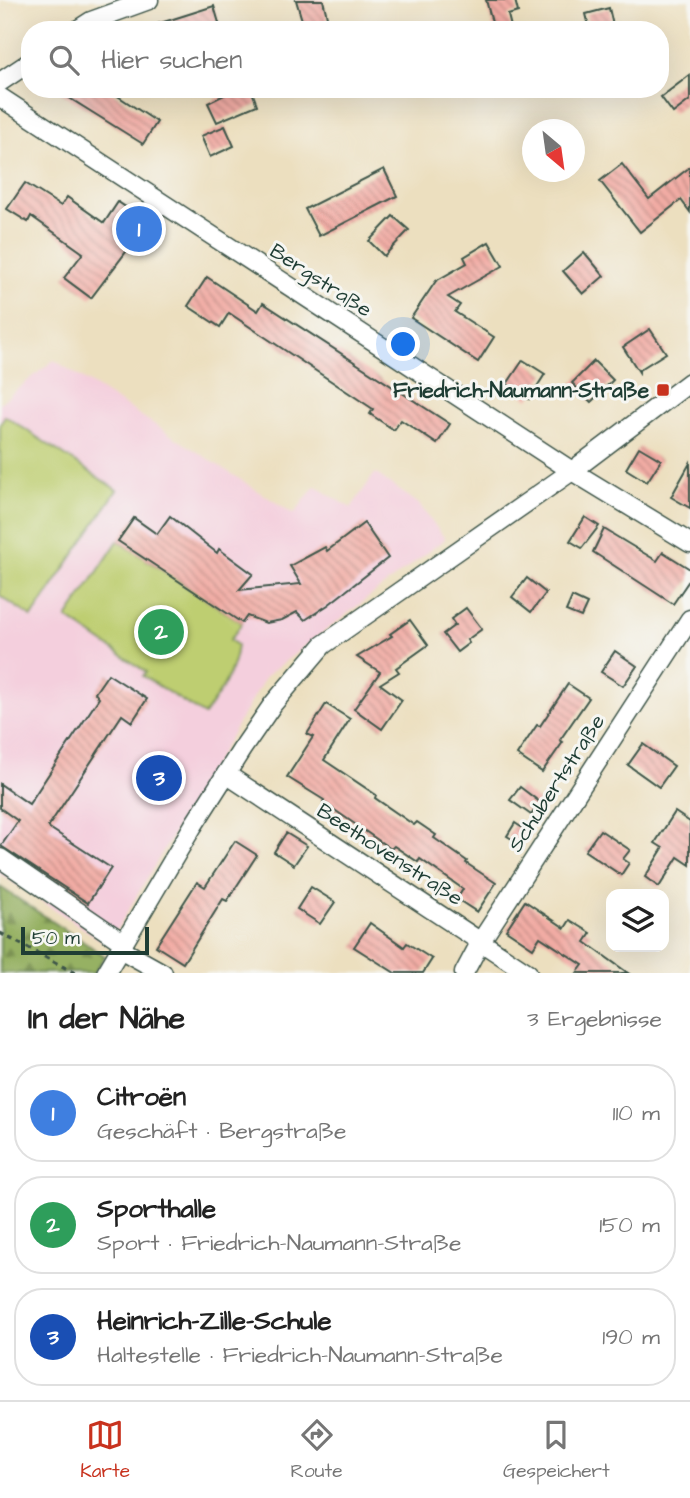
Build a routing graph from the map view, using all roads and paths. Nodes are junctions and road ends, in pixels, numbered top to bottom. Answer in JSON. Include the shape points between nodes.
{"nodes":[{"id":1,"x":149,"y":0,"type":"edge"},
{"id":2,"x":91,"y":21,"type":"edge"},
{"id":3,"x":21,"y":68,"type":"edge"},
{"id":4,"x":0,"y":82,"type":"edge"},
{"id":5,"x":0,"y":97,"type":"edge"},
{"id":6,"x":690,"y":382,"type":"edge"},
{"id":7,"x":572,"y":471,"type":"junction"},
{"id":8,"x":690,"y":543,"type":"edge"},
{"id":9,"x":690,"y":619,"type":"edge"},
{"id":10,"x":226,"y":774,"type":"junction"},
{"id":11,"x":0,"y":858,"type":"edge"},
{"id":12,"x":0,"y":933,"type":"edge"},
{"id":13,"x":481,"y":941,"type":"junction"},
{"id":14,"x":122,"y":946,"type":"junction"},
{"id":15,"x":75,"y":973,"type":"edge"},
{"id":16,"x":106,"y":973,"type":"edge"},
{"id":17,"x":163,"y":973,"type":"edge"},
{"id":18,"x":464,"y":973,"type":"edge"},
{"id":19,"x":528,"y":973,"type":"edge"}],
"edges":[{"from":1,"to":2,"type":"street"},
{"from":3,"to":4,"type":"street"},
{"from":5,"to":7,"type":"street","name":"Bergstraße"},
{"from":6,"to":7,"type":"street"},
{"from":7,"to":8,"type":"street","name":"Bergstraße"},
{"from":7,"to":10,"type":"street","via":[[323,645],[273,704]]},
{"from":9,"to":13,"type":"street","name":"Schubertstraße"},
{"from":10,"to":13,"type":"street","name":"Beethovenstraße"},
{"from":10,"to":14,"type":"street"},
{"from":11,"to":14,"type":"street"},
{"from":12,"to":15,"type":"path"},
{"from":13,"to":18,"type":"street","name":"Schubertstraße"},
{"from":13,"to":19,"type":"street","name":"Beethovenstraße"},
{"from":14,"to":16,"type":"street"},
{"from":14,"to":17,"type":"street"}]}
